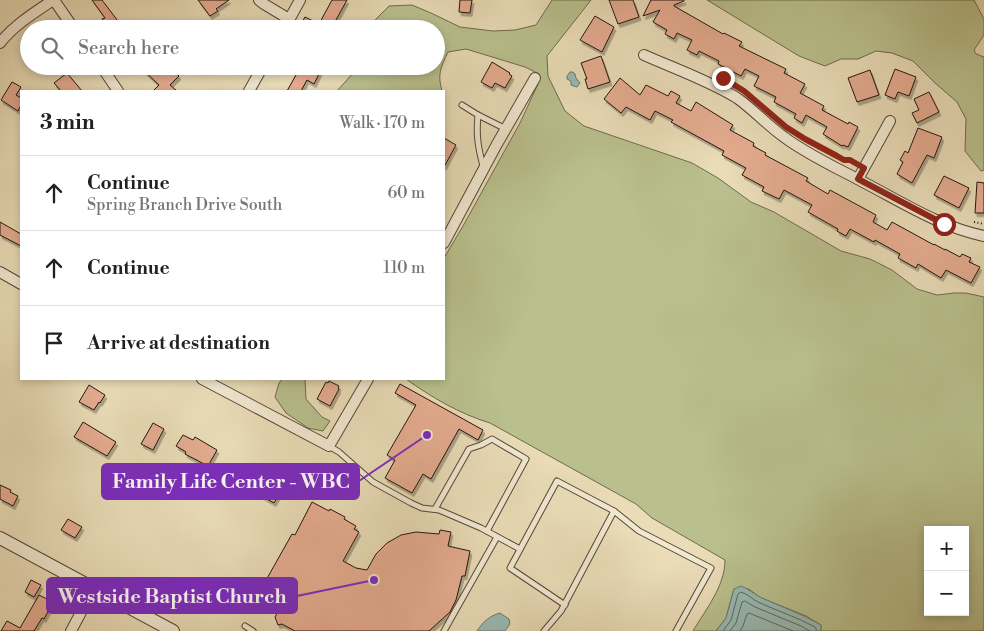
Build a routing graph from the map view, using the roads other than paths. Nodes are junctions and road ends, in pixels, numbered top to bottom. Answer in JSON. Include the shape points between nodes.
{"nodes":[{"id":1,"x":54,"y":0,"type":"edge"},
{"id":2,"x":259,"y":0,"type":"edge"},
{"id":3,"x":300,"y":0,"type":"edge"},
{"id":4,"x":289,"y":19,"type":"joint"},
{"id":5,"x":24,"y":20,"type":"edge"},
{"id":6,"x":68,"y":20,"type":"edge"},
{"id":7,"x":20,"y":23,"type":"edge"},
{"id":8,"x":0,"y":43,"type":"edge"},
{"id":9,"x":644,"y":55,"type":"dead end"},
{"id":10,"x":106,"y":75,"type":"edge"},
{"id":11,"x":258,"y":75,"type":"edge"},
{"id":12,"x":535,"y":78,"type":"dead end"},
{"id":13,"x":117,"y":90,"type":"edge"},
{"id":14,"x":250,"y":90,"type":"edge"},
{"id":15,"x":462,"y":105,"type":"dead end"},
{"id":16,"x":478,"y":115,"type":"junction"},
{"id":17,"x":890,"y":121,"type":"dead end"},
{"id":18,"x":506,"y":129,"type":"junction"},
{"id":19,"x":484,"y":169,"type":"junction"},
{"id":20,"x":858,"y":179,"type":"junction"},
{"id":21,"x":984,"y":236,"type":"edge"},
{"id":22,"x":445,"y":241,"type":"edge"},
{"id":23,"x":0,"y":272,"type":"edge"},
{"id":24,"x":20,"y":283,"type":"edge"},
{"id":25,"x":204,"y":380,"type":"edge"},
{"id":26,"x":367,"y":380,"type":"edge"},
{"id":27,"x":329,"y":446,"type":"junction"},
{"id":28,"x":435,"y":509,"type":"junction"},
{"id":29,"x":614,"y":511,"type":"junction"},
{"id":30,"x":487,"y":531,"type":"junction"},
{"id":31,"x":497,"y":536,"type":"junction"},
{"id":32,"x":0,"y":538,"type":"edge"},
{"id":33,"x":520,"y":549,"type":"junction"},
{"id":34,"x":94,"y":588,"type":"junction"},
{"id":35,"x":564,"y":605,"type":"junction"},
{"id":36,"x":245,"y":626,"type":"dead end"},
{"id":37,"x":71,"y":631,"type":"edge"},
{"id":38,"x":173,"y":631,"type":"edge"},
{"id":39,"x":253,"y":631,"type":"edge"},
{"id":40,"x":444,"y":631,"type":"edge"},
{"id":41,"x":544,"y":631,"type":"edge"},
{"id":42,"x":676,"y":631,"type":"edge"}],
"edges":[{"from":1,"to":5,"type":"street"},
{"from":1,"to":6,"type":"street"},
{"from":2,"to":4,"type":"street"},
{"from":3,"to":4,"type":"street"},
{"from":7,"to":8,"type":"street"},
{"from":9,"to":20,"type":"street","via":[[718,87],[800,148]]},
{"from":10,"to":13,"type":"street"},
{"from":11,"to":14,"type":"street"},
{"from":12,"to":18,"type":"street"},
{"from":15,"to":16,"type":"lane"},
{"from":16,"to":18,"type":"lane"},
{"from":16,"to":19,"type":"lane","via":[[478,146]]},
{"from":17,"to":20,"type":"street"},
{"from":18,"to":19,"type":"street"},
{"from":19,"to":22,"type":"street"},
{"from":20,"to":21,"type":"street","via":[[944,224]]},
{"from":23,"to":24,"type":"street"},
{"from":25,"to":27,"type":"street"},
{"from":26,"to":27,"type":"street"},
{"from":27,"to":28,"type":"lane","via":[[373,482],[422,508]]},
{"from":28,"to":30,"type":"lane"},
{"from":28,"to":30,"type":"lane","via":[[469,449],[492,439],[526,458]]},
{"from":29,"to":33,"type":"lane","via":[[557,481]]},
{"from":29,"to":35,"type":"lane"},
{"from":29,"to":42,"type":"lane","via":[[639,530],[711,568]]},
{"from":30,"to":31,"type":"lane"},
{"from":31,"to":33,"type":"lane"},
{"from":31,"to":40,"type":"lane"},
{"from":32,"to":34,"type":"street"},
{"from":33,"to":35,"type":"lane","via":[[510,568]]},
{"from":34,"to":37,"type":"street"},
{"from":34,"to":38,"type":"street"},
{"from":35,"to":41,"type":"lane"},
{"from":36,"to":39,"type":"lane"}]}
